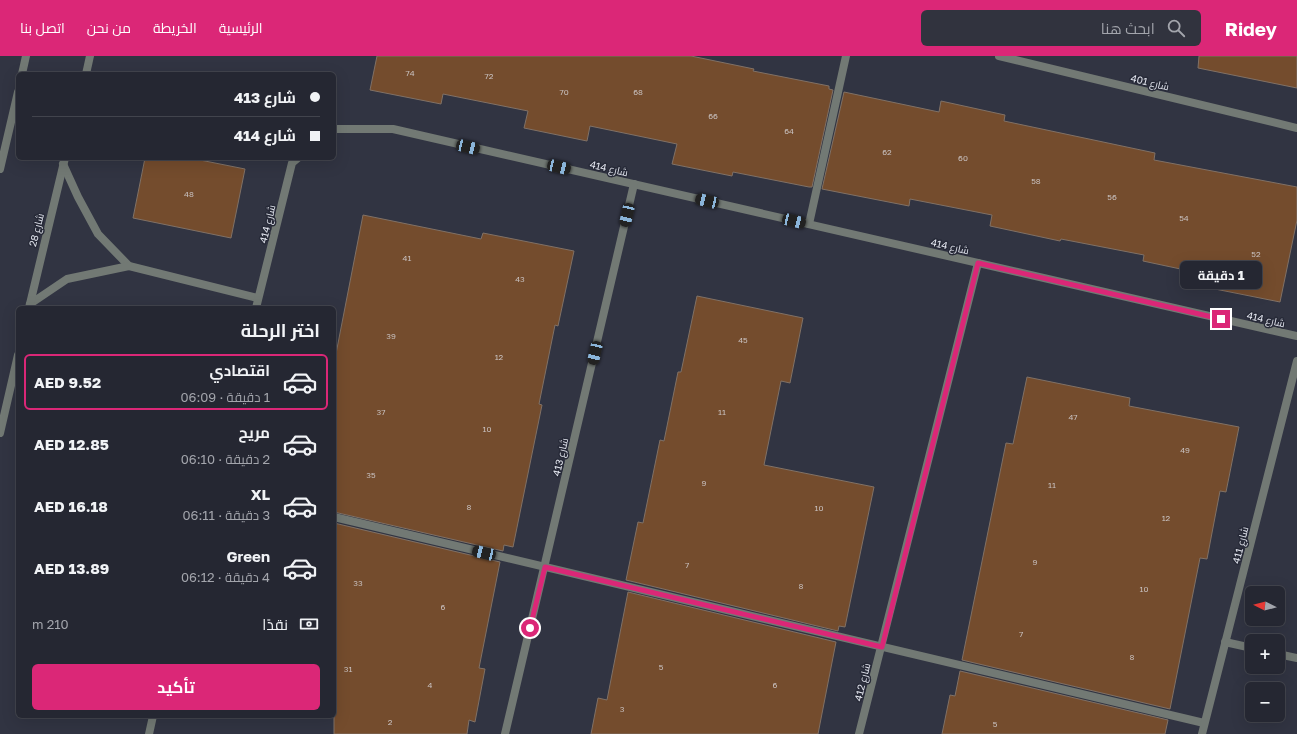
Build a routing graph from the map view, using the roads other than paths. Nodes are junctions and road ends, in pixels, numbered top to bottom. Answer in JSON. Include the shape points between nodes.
{"nodes":[{"id":1,"x":26,"y":56,"type":"edge"},
{"id":2,"x":90,"y":56,"type":"edge"},
{"id":3,"x":846,"y":56,"type":"edge"},
{"id":4,"x":999,"y":56,"type":"edge"},
{"id":5,"x":22,"y":72,"type":"edge"},
{"id":6,"x":86,"y":72,"type":"edge"},
{"id":7,"x":16,"y":101,"type":"edge"},
{"id":8,"x":1297,"y":128,"type":"edge"},
{"id":9,"x":336,"y":129,"type":"edge"},
{"id":10,"x":296,"y":160,"type":"edge"},
{"id":11,"x":64,"y":161,"type":"edge"},
{"id":12,"x":0,"y":170,"type":"edge"},
{"id":13,"x":634,"y":184,"type":"junction"},
{"id":14,"x":809,"y":224,"type":"junction"},
{"id":15,"x":978,"y":263,"type":"junction"},
{"id":16,"x":129,"y":266,"type":"junction"},
{"id":17,"x":258,"y":298,"type":"junction"},
{"id":18,"x":29,"y":306,"type":"edge"},
{"id":19,"x":256,"y":306,"type":"edge"},
{"id":20,"x":1297,"y":336,"type":"edge"},
{"id":21,"x":1297,"y":361,"type":"edge"},
{"id":22,"x":16,"y":363,"type":"edge"},
{"id":23,"x":0,"y":433,"type":"edge"},
{"id":24,"x":336,"y":517,"type":"edge"},
{"id":25,"x":545,"y":567,"type":"junction"},
{"id":26,"x":1225,"y":642,"type":"junction"},
{"id":27,"x":1245,"y":646,"type":"edge"},
{"id":28,"x":882,"y":647,"type":"junction"},
{"id":29,"x":1285,"y":655,"type":"edge"},
{"id":30,"x":1297,"y":658,"type":"edge"},
{"id":31,"x":153,"y":718,"type":"edge"},
{"id":32,"x":1204,"y":723,"type":"junction"},
{"id":33,"x":149,"y":734,"type":"edge"},
{"id":34,"x":505,"y":734,"type":"edge"},
{"id":35,"x":859,"y":734,"type":"edge"},
{"id":36,"x":1202,"y":734,"type":"edge"}],
"edges":[{"from":1,"to":5,"type":"street"},
{"from":2,"to":6,"type":"street"},
{"from":3,"to":14,"type":"street"},
{"from":4,"to":8,"type":"street","name":"شارع 401"},
{"from":7,"to":12,"type":"street"},
{"from":9,"to":13,"type":"street","name":"شارع 414","via":[[393,129]]},
{"from":10,"to":17,"type":"street","name":"شارع 414","via":[[292,163]]},
{"from":11,"to":16,"type":"street","via":[[78,197],[98,234]]},
{"from":11,"to":18,"type":"street","name":"شارع 28"},
{"from":13,"to":14,"type":"street","name":"شارع 414"},
{"from":13,"to":25,"type":"street","name":"شارع 413"},
{"from":14,"to":15,"type":"street","name":"شارع 414"},
{"from":15,"to":20,"type":"street","name":"شارع 414"},
{"from":15,"to":28,"type":"street","name":"شارع 412"},
{"from":16,"to":17,"type":"street"},
{"from":16,"to":18,"type":"street","via":[[67,279]]},
{"from":17,"to":19,"type":"street","name":"شارع 414"},
{"from":21,"to":26,"type":"street","name":"شارع 411"},
{"from":22,"to":23,"type":"street"},
{"from":24,"to":25,"type":"street"},
{"from":25,"to":28,"type":"street"},
{"from":25,"to":34,"type":"street","name":"شارع 413"},
{"from":26,"to":27,"type":"street"},
{"from":26,"to":32,"type":"street","name":"شارع 411"},
{"from":28,"to":32,"type":"street"},
{"from":28,"to":35,"type":"street","name":"شارع 412"},
{"from":29,"to":30,"type":"street"},
{"from":31,"to":33,"type":"street"},
{"from":32,"to":36,"type":"street","name":"شارع 411"}]}
